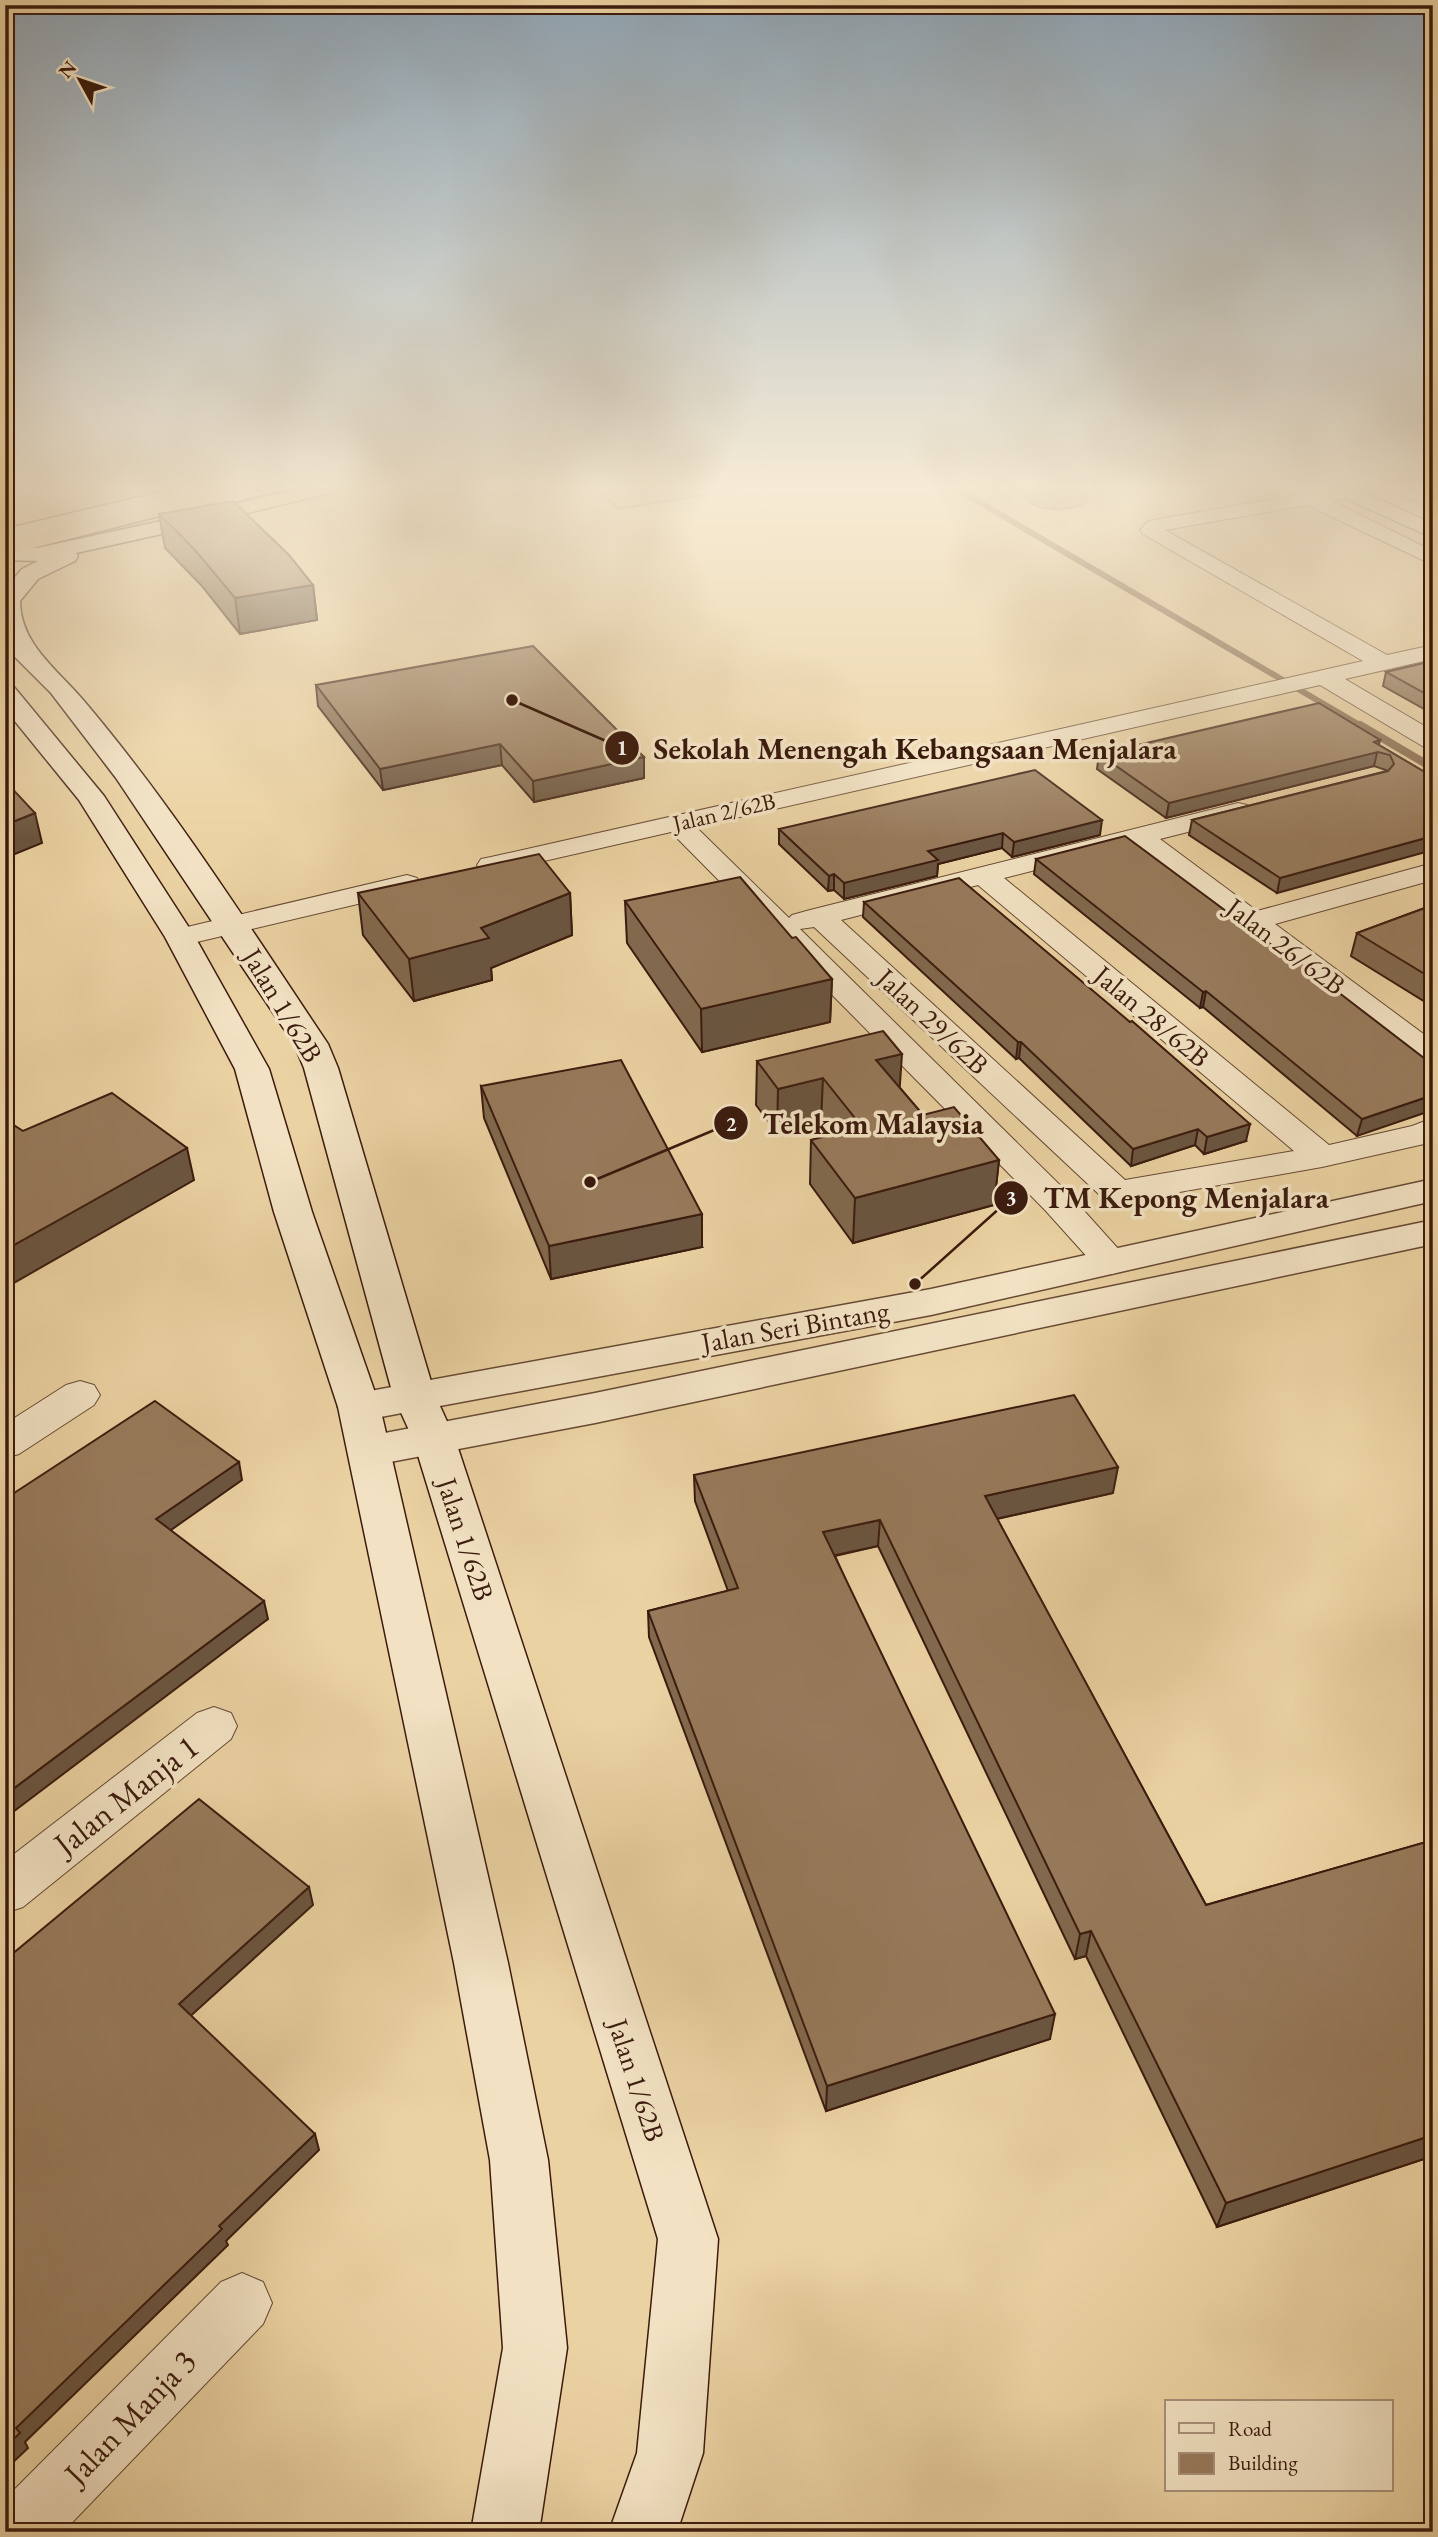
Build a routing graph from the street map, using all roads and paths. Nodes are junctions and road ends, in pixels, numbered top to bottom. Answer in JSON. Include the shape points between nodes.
{"nodes":[{"id":1,"x":8,"y":603,"type":"edge"},
{"id":2,"x":1281,"y":603,"type":"edge"},
{"id":3,"x":14,"y":641,"type":"edge"},
{"id":4,"x":1433,"y":652,"type":"edge"},
{"id":5,"x":1384,"y":663,"type":"junction"},
{"id":6,"x":1323,"y":676,"type":"junction"},
{"id":7,"x":5,"y":692,"type":"edge"},
{"id":8,"x":1433,"y":742,"type":"edge"},
{"id":9,"x":1257,"y":806,"type":"edge"},
{"id":10,"x":688,"y":833,"type":"junction"},
{"id":11,"x":1139,"y":836,"type":"junction"},
{"id":12,"x":466,"y":871,"type":"edge"},
{"id":13,"x":1433,"y":871,"type":"edge"},
{"id":14,"x":983,"y":875,"type":"junction"},
{"id":15,"x":426,"y":880,"type":"edge"},
{"id":16,"x":820,"y":916,"type":"junction"},
{"id":17,"x":1253,"y":921,"type":"junction"},
{"id":18,"x":233,"y":924,"type":"junction"},
{"id":19,"x":780,"y":926,"type":"junction"},
{"id":20,"x":180,"y":937,"type":"junction"},
{"id":21,"x":1433,"y":1056,"type":"edge"},
{"id":22,"x":1433,"y":1128,"type":"edge"},
{"id":23,"x":1322,"y":1157,"type":"junction"},
{"id":24,"x":1433,"y":1190,"type":"edge"},
{"id":25,"x":1433,"y":1232,"type":"edge"},
{"id":26,"x":1112,"y":1262,"type":"junction"},
{"id":27,"x":80,"y":1395,"type":"dead end"},
{"id":28,"x":424,"y":1417,"type":"junction"},
{"id":29,"x":364,"y":1429,"type":"junction"},
{"id":30,"x":5,"y":1444,"type":"edge"},
{"id":31,"x":214,"y":1726,"type":"dead end"},
{"id":32,"x":5,"y":1891,"type":"edge"},
{"id":33,"x":242,"y":2303,"type":"dead end"},
{"id":34,"x":18,"y":2532,"type":"edge"},
{"id":35,"x":505,"y":2532,"type":"edge"},
{"id":36,"x":643,"y":2532,"type":"edge"}],
"edges":[{"from":1,"to":3,"type":"main road","name":"Jalan 1/62B"},
{"from":2,"to":5,"type":"street"},
{"from":3,"to":18,"type":"main road","name":"Jalan 1/62B","via":[[106,745]]},
{"from":4,"to":5,"type":"street","name":"Jalan 2/62B"},
{"from":5,"to":6,"type":"street","name":"Jalan 2/62B"},
{"from":6,"to":8,"type":"street"},
{"from":6,"to":10,"type":"street","name":"Jalan 2/62B"},
{"from":7,"to":20,"type":"main road","name":"Jalan 1/62B","via":[[90,796]]},
{"from":9,"to":11,"type":"street"},
{"from":10,"to":12,"type":"street","name":"Jalan 2/62B"},
{"from":10,"to":19,"type":"street","name":"Jalan 29/62B"},
{"from":11,"to":14,"type":"street"},
{"from":11,"to":17,"type":"street","name":"Jalan 26/62B"},
{"from":13,"to":17,"type":"street"},
{"from":14,"to":16,"type":"street"},
{"from":14,"to":23,"type":"street","name":"Jalan 28/62B"},
{"from":15,"to":18,"type":"street"},
{"from":16,"to":19,"type":"street"},
{"from":16,"to":23,"type":"street","name":"Jalan 29/62B","via":[[1117,1192]]},
{"from":17,"to":21,"type":"street","name":"Jalan 26/62B"},
{"from":18,"to":20,"type":"street"},
{"from":18,"to":28,"type":"main road","name":"Jalan 1/62B","via":[[311,1044],[321,1068]]},
{"from":19,"to":26,"type":"street","name":"Jalan 29/62B"},
{"from":20,"to":29,"type":"main road","name":"Jalan 1/62B","via":[[252,1069]]},
{"from":22,"to":23,"type":"street","name":"Jalan 29/62B"},
{"from":24,"to":26,"type":"main road","name":"Jalan Seri Bintang"},
{"from":25,"to":28,"type":"main road","name":"Jalan Seri Bintang","via":[[623,1402]]},
{"from":26,"to":28,"type":"main road","name":"Jalan Seri Bintang"},
{"from":27,"to":30,"type":"street"},
{"from":28,"to":29,"type":"main road","name":"Jalan Seri Bintang"},
{"from":28,"to":36,"type":"main road","name":"Jalan 1/62B","via":[[688,2239],[670,2453]]},
{"from":29,"to":35,"type":"main road","name":"Jalan 1/62B","via":[[481,1963],[519,2160],[535,2348]]},
{"from":31,"to":32,"type":"street","name":"Jalan Manja 1"},
{"from":33,"to":34,"type":"street","name":"Jalan Manja 3"}]}
